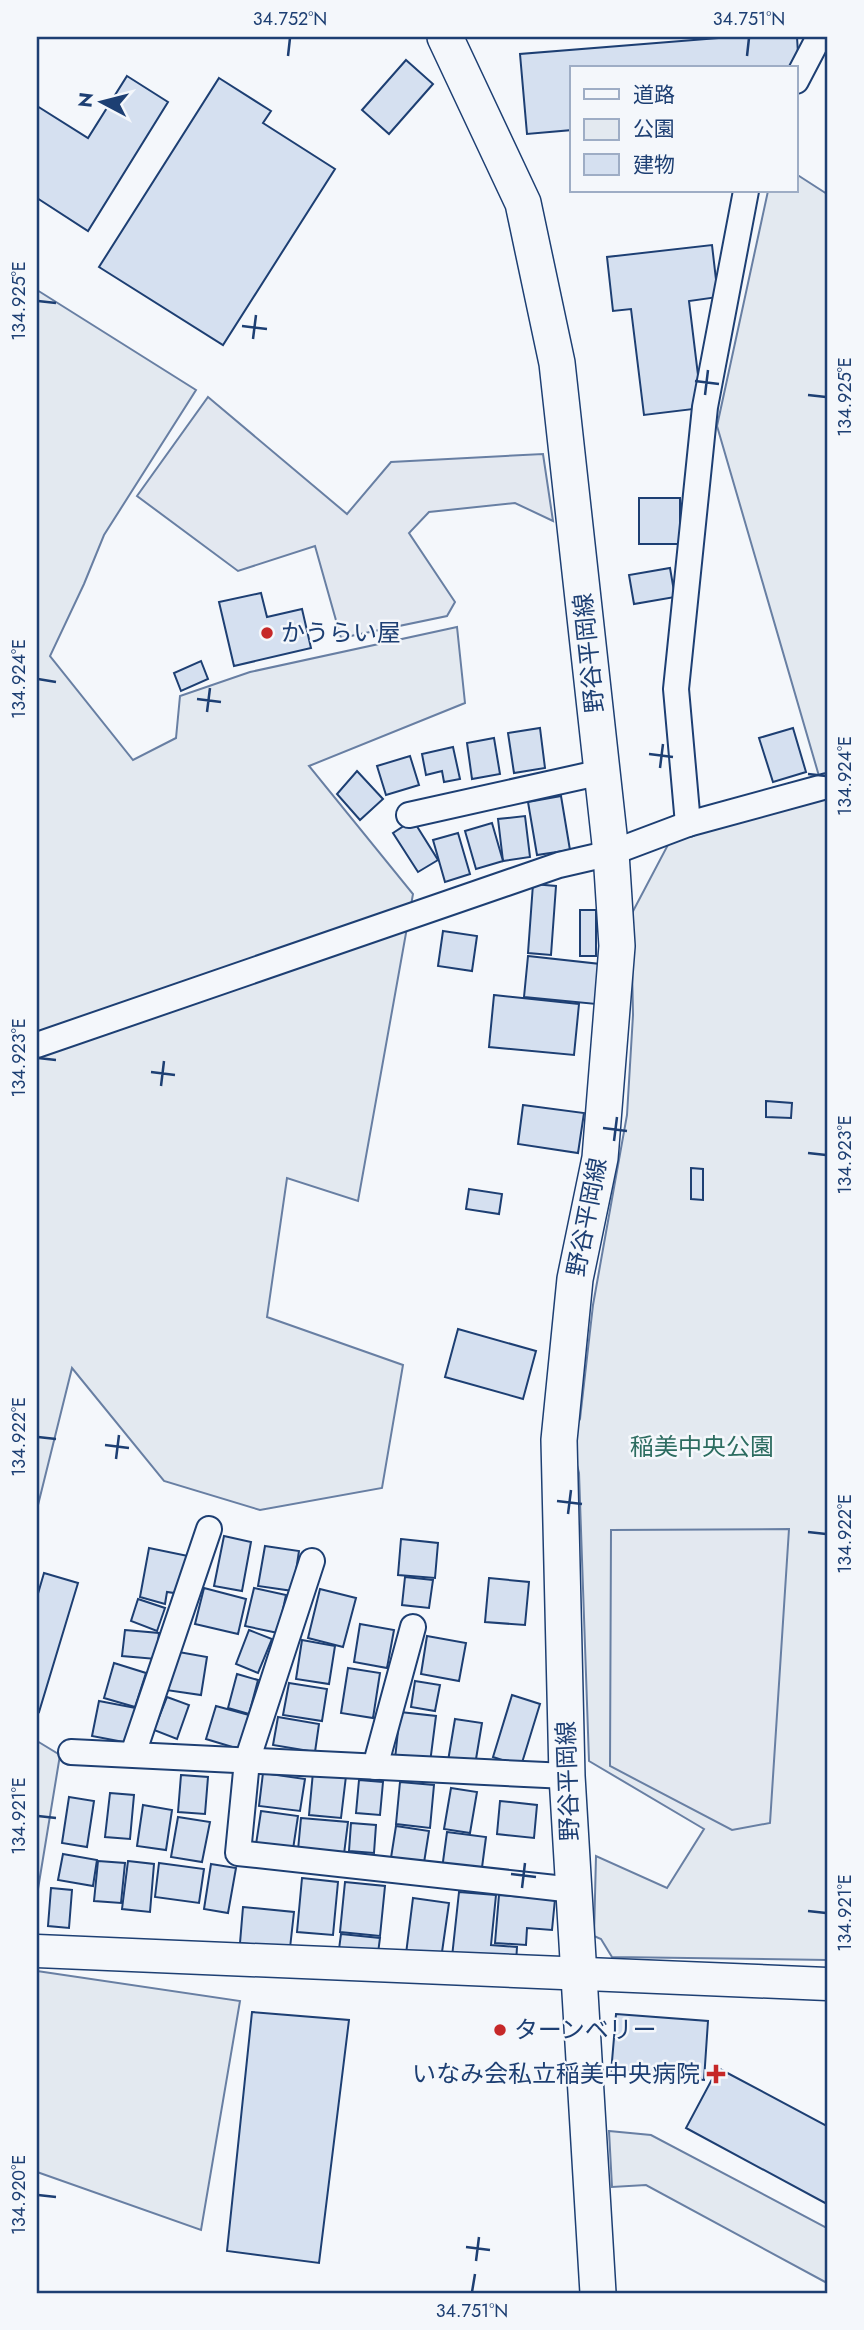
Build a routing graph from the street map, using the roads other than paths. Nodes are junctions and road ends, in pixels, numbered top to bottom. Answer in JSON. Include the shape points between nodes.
{"nodes":[{"id":1,"x":445,"y":37,"type":"edge"},
{"id":2,"x":819,"y":37,"type":"edge"},
{"id":3,"x":798,"y":77,"type":"edge"},
{"id":4,"x":746,"y":192,"type":"edge"},
{"id":5,"x":602,"y":772,"type":"junction"},
{"id":6,"x":827,"y":786,"type":"edge"},
{"id":7,"x":409,"y":815,"type":"dead end"},
{"id":8,"x":688,"y":824,"type":"junction"},
{"id":9,"x":611,"y":853,"type":"junction"},
{"id":10,"x":37,"y":1045,"type":"edge"},
{"id":11,"x":209,"y":1529,"type":"dead end"},
{"id":12,"x":312,"y":1561,"type":"dead end"},
{"id":13,"x":413,"y":1627,"type":"dead end"},
{"id":14,"x":71,"y":1752,"type":"dead end"},
{"id":15,"x":133,"y":1754,"type":"junction"},
{"id":16,"x":247,"y":1760,"type":"junction"},
{"id":17,"x":375,"y":1767,"type":"junction"},
{"id":18,"x":567,"y":1776,"type":"junction"},
{"id":19,"x":574,"y":1891,"type":"junction"},
{"id":20,"x":37,"y":1951,"type":"edge"},
{"id":21,"x":578,"y":1972,"type":"junction"},
{"id":22,"x":827,"y":1984,"type":"edge"},
{"id":23,"x":598,"y":2293,"type":"edge"}],
"edges":[{"from":1,"to":5,"type":"main road","name":"野谷平岡線","via":[[523,203],[557,363]]},
{"from":2,"to":3,"type":"street"},
{"from":4,"to":8,"type":"street","via":[[705,407],[676,690]]},
{"from":5,"to":7,"type":"street"},
{"from":5,"to":9,"type":"main road","name":"野谷平岡線"},
{"from":6,"to":8,"type":"street"},
{"from":8,"to":9,"type":"street"},
{"from":9,"to":10,"type":"street","via":[[559,864]]},
{"from":9,"to":18,"type":"main road","name":"野谷平岡線","via":[[617,946],[600,1158],[575,1279],[559,1440]]},
{"from":11,"to":15,"type":"street"},
{"from":12,"to":16,"type":"street"},
{"from":13,"to":17,"type":"street"},
{"from":14,"to":15,"type":"street"},
{"from":15,"to":16,"type":"street"},
{"from":16,"to":17,"type":"street"},
{"from":16,"to":19,"type":"street","via":[[237,1853]]},
{"from":17,"to":18,"type":"street"},
{"from":18,"to":19,"type":"main road","name":"野谷平岡線"},
{"from":19,"to":21,"type":"main road","name":"野谷平岡線"},
{"from":20,"to":21,"type":"street"},
{"from":21,"to":22,"type":"street"},
{"from":21,"to":23,"type":"main road","name":"野谷平岡線"}]}
